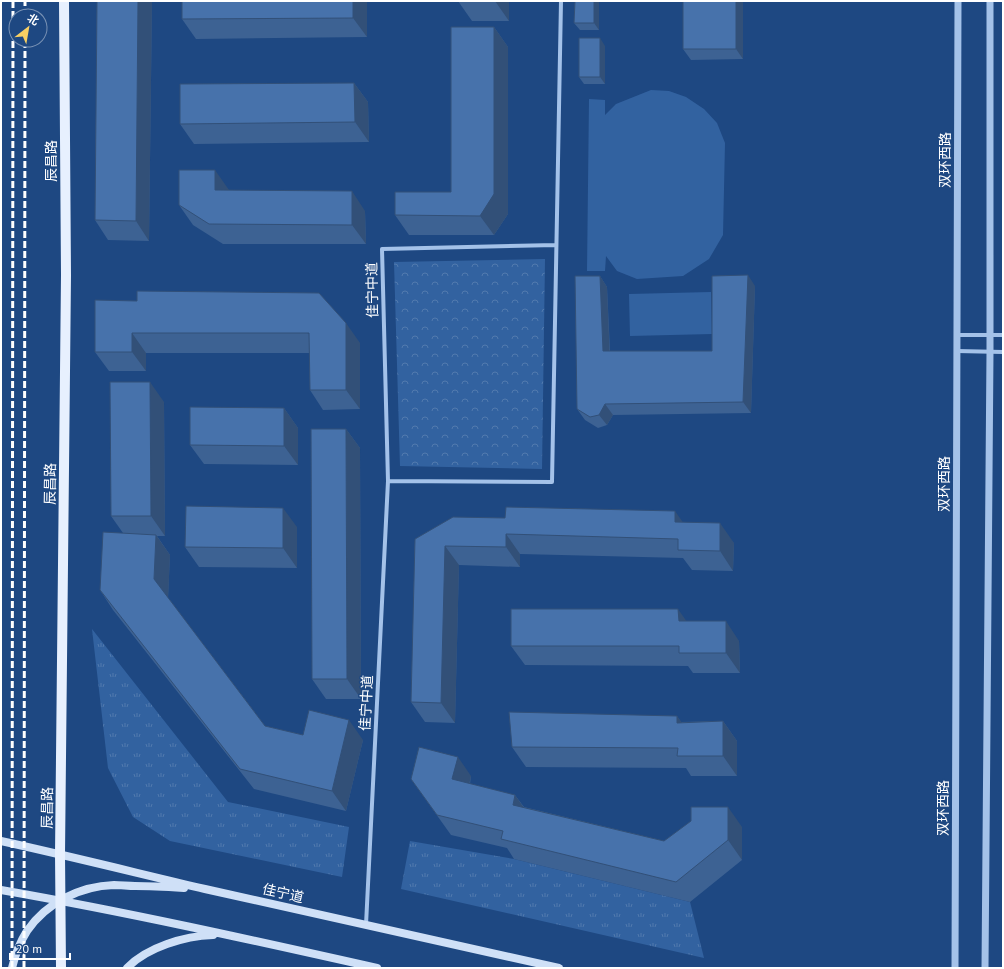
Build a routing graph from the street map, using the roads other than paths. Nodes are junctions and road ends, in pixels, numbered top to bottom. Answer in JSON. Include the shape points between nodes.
{"nodes":[{"id":1,"x":64,"y":1,"type":"edge"},
{"id":2,"x":561,"y":1,"type":"edge"},
{"id":3,"x":958,"y":1,"type":"edge"},
{"id":4,"x":990,"y":1,"type":"edge"},
{"id":5,"x":556,"y":245,"type":"junction"},
{"id":6,"x":957,"y":335,"type":"junction"},
{"id":7,"x":990,"y":335,"type":"junction"},
{"id":8,"x":1003,"y":335,"type":"edge"},
{"id":9,"x":957,"y":352,"type":"junction"},
{"id":10,"x":990,"y":352,"type":"junction"},
{"id":11,"x":1003,"y":352,"type":"edge"},
{"id":12,"x":388,"y":481,"type":"junction"},
{"id":13,"x":1,"y":841,"type":"edge"},
{"id":14,"x":60,"y":854,"type":"junction"},
{"id":15,"x":203,"y":889,"type":"junction"},
{"id":16,"x":1,"y":890,"type":"edge"},
{"id":17,"x":61,"y":900,"type":"junction"},
{"id":18,"x":366,"y":926,"type":"junction"},
{"id":19,"x":226,"y":934,"type":"junction"},
{"id":20,"x":12,"y":968,"type":"edge"},
{"id":21,"x":62,"y":968,"type":"edge"},
{"id":22,"x":127,"y":968,"type":"edge"},
{"id":23,"x":377,"y":968,"type":"edge"},
{"id":24,"x":559,"y":968,"type":"edge"},
{"id":25,"x":955,"y":968,"type":"edge"},
{"id":26,"x":985,"y":968,"type":"edge"}],
"edges":[{"from":1,"to":14,"type":"main road","name":"辰昌路","via":[[66,275]]},
{"from":2,"to":5,"type":"street"},
{"from":3,"to":6,"type":"street","name":"双环西路"},
{"from":4,"to":7,"type":"street"},
{"from":5,"to":12,"type":"street","via":[[552,482]]},
{"from":5,"to":12,"type":"street","name":"佳宁中道","via":[[382,248]]},
{"from":6,"to":7,"type":"street"},
{"from":6,"to":9,"type":"street","name":"双环西路"},
{"from":7,"to":8,"type":"street"},
{"from":7,"to":10,"type":"street"},
{"from":9,"to":10,"type":"street"},
{"from":9,"to":25,"type":"street","name":"双环西路"},
{"from":10,"to":11,"type":"street"},
{"from":10,"to":26,"type":"street"},
{"from":12,"to":18,"type":"street","name":"佳宁中道"},
{"from":13,"to":14,"type":"main road","name":"佳宁道"},
{"from":14,"to":15,"type":"main road","name":"佳宁道"},
{"from":14,"to":17,"type":"main road","name":"辰昌路"},
{"from":15,"to":17,"type":"main road","via":[[115,885],[90,889]]},
{"from":15,"to":18,"type":"main road","name":"佳宁道"},
{"from":16,"to":17,"type":"main road"},
{"from":17,"to":19,"type":"main road"},
{"from":17,"to":20,"type":"main road","via":[[30,928],[20,945]]},
{"from":17,"to":21,"type":"main road","name":"辰昌路"},
{"from":18,"to":24,"type":"main road","name":"佳宁道"},
{"from":19,"to":22,"type":"main road","via":[[182,939],[146,954]]},
{"from":19,"to":23,"type":"main road"}]}
